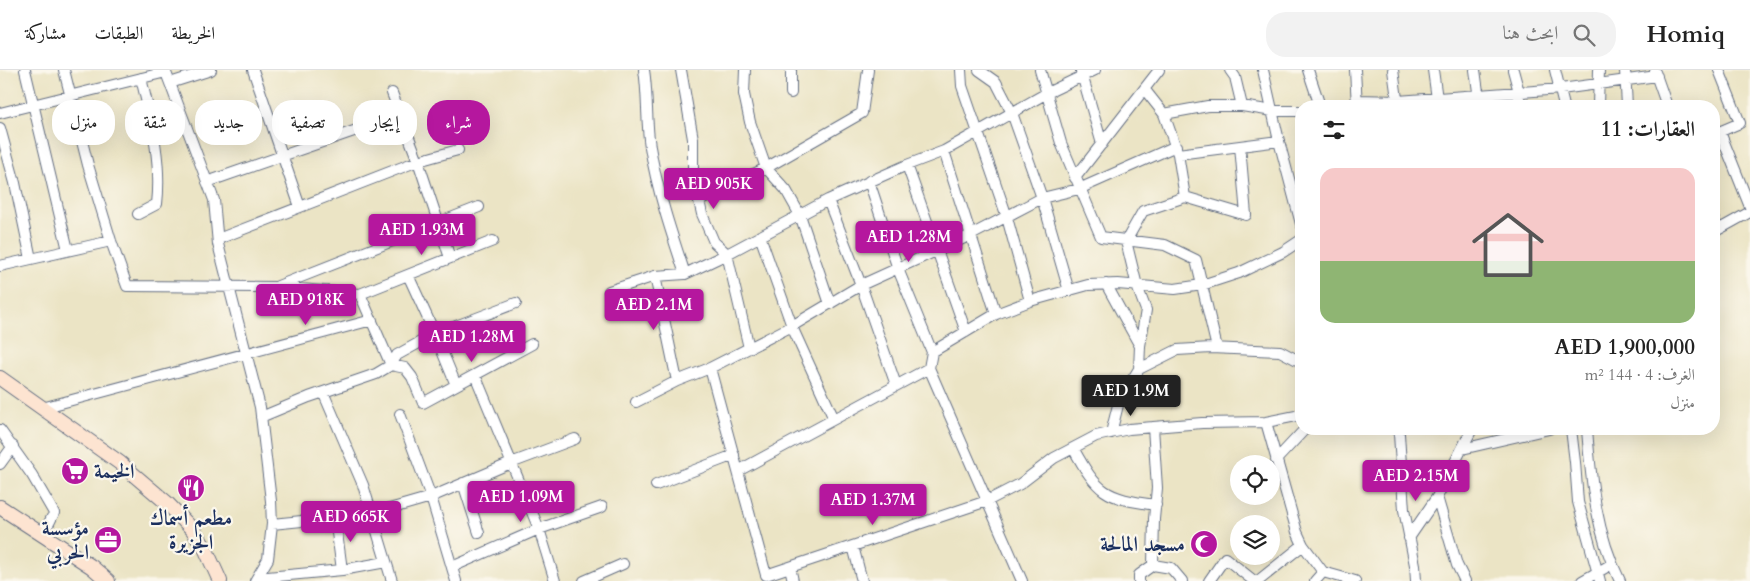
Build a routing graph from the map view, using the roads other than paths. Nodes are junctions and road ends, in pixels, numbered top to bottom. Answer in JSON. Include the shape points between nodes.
{"nodes":[{"id":1,"x":25,"y":70,"type":"edge"},
{"id":2,"x":64,"y":70,"type":"edge"},
{"id":3,"x":211,"y":70,"type":"edge"},
{"id":4,"x":253,"y":70,"type":"edge"},
{"id":5,"x":644,"y":70,"type":"edge"},
{"id":6,"x":681,"y":70,"type":"edge"},
{"id":7,"x":745,"y":70,"type":"edge"},
{"id":8,"x":790,"y":70,"type":"edge"},
{"id":9,"x":868,"y":70,"type":"edge"},
{"id":10,"x":961,"y":70,"type":"edge"},
{"id":11,"x":978,"y":70,"type":"edge"},
{"id":12,"x":1040,"y":70,"type":"edge"},
{"id":13,"x":1095,"y":70,"type":"edge"},
{"id":14,"x":1159,"y":70,"type":"edge"},
{"id":15,"x":1230,"y":70,"type":"edge"},
{"id":16,"x":1263,"y":70,"type":"edge"},
{"id":17,"x":1308,"y":70,"type":"edge"},
{"id":18,"x":1355,"y":70,"type":"edge"},
{"id":19,"x":1393,"y":70,"type":"edge"},
{"id":20,"x":1433,"y":70,"type":"edge"},
{"id":21,"x":1475,"y":70,"type":"edge"},
{"id":22,"x":1513,"y":70,"type":"edge"},
{"id":23,"x":1555,"y":70,"type":"edge"},
{"id":24,"x":1599,"y":70,"type":"edge"},
{"id":25,"x":1625,"y":70,"type":"edge"},
{"id":26,"x":1719,"y":70,"type":"edge"},
{"id":27,"x":165,"y":71,"type":"edge"},
{"id":28,"x":1082,"y":73,"type":"edge"},
{"id":29,"x":1656,"y":73,"type":"edge"},
{"id":30,"x":141,"y":78,"type":"junction"},
{"id":31,"x":1626,"y":81,"type":"junction"},
{"id":32,"x":170,"y":83,"type":"junction"},
{"id":33,"x":1600,"y":84,"type":"junction"},
{"id":34,"x":1561,"y":89,"type":"junction"},
{"id":35,"x":1144,"y":90,"type":"junction"},
{"id":36,"x":1519,"y":92,"type":"junction"},
{"id":37,"x":392,"y":93,"type":"dead end"},
{"id":38,"x":791,"y":93,"type":"dead end"},
{"id":39,"x":1047,"y":93,"type":"junction"},
{"id":40,"x":71,"y":95,"type":"junction"},
{"id":41,"x":1479,"y":95,"type":"junction"},
{"id":42,"x":395,"y":100,"type":"edge"},
{"id":43,"x":1318,"y":100,"type":"edge"},
{"id":44,"x":1357,"y":100,"type":"edge"},
{"id":45,"x":1398,"y":100,"type":"edge"},
{"id":46,"x":1438,"y":100,"type":"edge"},
{"id":47,"x":1450,"y":100,"type":"edge"},
{"id":48,"x":1479,"y":100,"type":"edge"},
{"id":49,"x":1520,"y":100,"type":"edge"},
{"id":50,"x":1563,"y":100,"type":"edge"},
{"id":51,"x":1599,"y":100,"type":"edge"},
{"id":52,"x":1627,"y":100,"type":"edge"},
{"id":53,"x":1665,"y":100,"type":"edge"},
{"id":54,"x":34,"y":104,"type":"junction"},
{"id":55,"x":1242,"y":106,"type":"junction"},
{"id":56,"x":1273,"y":111,"type":"junction"},
{"id":57,"x":1295,"y":111,"type":"edge"},
{"id":58,"x":0,"y":113,"type":"edge"},
{"id":59,"x":1012,"y":113,"type":"junction"},
{"id":60,"x":1164,"y":114,"type":"junction"},
{"id":61,"x":0,"y":128,"type":"edge"},
{"id":62,"x":979,"y":131,"type":"junction"},
{"id":63,"x":353,"y":132,"type":"edge"},
{"id":64,"x":1720,"y":132,"type":"edge"},
{"id":65,"x":1720,"y":140,"type":"edge"},
{"id":66,"x":1279,"y":141,"type":"junction"},
{"id":67,"x":1102,"y":144,"type":"junction"},
{"id":68,"x":412,"y":145,"type":"edge"},
{"id":69,"x":1240,"y":146,"type":"junction"},
{"id":70,"x":458,"y":150,"type":"dead end"},
{"id":71,"x":1177,"y":150,"type":"junction"},
{"id":72,"x":944,"y":151,"type":"junction"},
{"id":73,"x":282,"y":157,"type":"junction"},
{"id":74,"x":418,"y":161,"type":"junction"},
{"id":75,"x":907,"y":165,"type":"junction"},
{"id":76,"x":766,"y":168,"type":"junction"},
{"id":77,"x":1075,"y":178,"type":"junction"},
{"id":78,"x":869,"y":181,"type":"junction"},
{"id":79,"x":207,"y":182,"type":"junction"},
{"id":80,"x":1079,"y":189,"type":"junction"},
{"id":81,"x":1185,"y":197,"type":"junction"},
{"id":82,"x":1042,"y":198,"type":"junction"},
{"id":83,"x":828,"y":200,"type":"junction"},
{"id":84,"x":699,"y":201,"type":"junction"},
{"id":85,"x":1295,"y":201,"type":"edge"},
{"id":86,"x":480,"y":207,"type":"dead end"},
{"id":87,"x":1750,"y":207,"type":"edge"},
{"id":88,"x":300,"y":208,"type":"junction"},
{"id":89,"x":1750,"y":212,"type":"edge"},
{"id":90,"x":138,"y":214,"type":"dead end"},
{"id":91,"x":800,"y":215,"type":"junction"},
{"id":92,"x":1006,"y":216,"type":"junction"},
{"id":93,"x":439,"y":223,"type":"junction"},
{"id":94,"x":1720,"y":225,"type":"edge"},
{"id":95,"x":971,"y":235,"type":"junction"},
{"id":96,"x":760,"y":236,"type":"junction"},
{"id":97,"x":218,"y":238,"type":"junction"},
{"id":98,"x":111,"y":241,"type":"junction"},
{"id":99,"x":493,"y":241,"type":"dead end"},
{"id":100,"x":1126,"y":241,"type":"junction"},
{"id":101,"x":1295,"y":244,"type":"edge"},
{"id":102,"x":68,"y":250,"type":"junction"},
{"id":103,"x":937,"y":251,"type":"junction"},
{"id":104,"x":727,"y":254,"type":"junction"},
{"id":105,"x":450,"y":258,"type":"junction"},
{"id":106,"x":31,"y":259,"type":"junction"},
{"id":107,"x":0,"y":266,"type":"edge"},
{"id":108,"x":898,"y":269,"type":"junction"},
{"id":109,"x":685,"y":274,"type":"junction"},
{"id":110,"x":408,"y":275,"type":"junction"},
{"id":111,"x":655,"y":276,"type":"junction"},
{"id":112,"x":1106,"y":284,"type":"junction"},
{"id":113,"x":1202,"y":285,"type":"junction"},
{"id":114,"x":230,"y":286,"type":"junction"},
{"id":115,"x":276,"y":286,"type":"junction"},
{"id":116,"x":861,"y":286,"type":"junction"},
{"id":117,"x":1137,"y":286,"type":"junction"},
{"id":118,"x":1069,"y":290,"type":"junction"},
{"id":119,"x":609,"y":291,"type":"dead end"},
{"id":120,"x":360,"y":294,"type":"junction"},
{"id":121,"x":1030,"y":301,"type":"junction"},
{"id":122,"x":516,"y":303,"type":"dead end"},
{"id":123,"x":830,"y":304,"type":"junction"},
{"id":124,"x":996,"y":314,"type":"junction"},
{"id":125,"x":372,"y":320,"type":"junction"},
{"id":126,"x":792,"y":326,"type":"junction"},
{"id":127,"x":966,"y":332,"type":"junction"},
{"id":128,"x":436,"y":334,"type":"junction"},
{"id":129,"x":532,"y":344,"type":"dead end"},
{"id":130,"x":1140,"y":346,"type":"junction"},
{"id":131,"x":749,"y":348,"type":"junction"},
{"id":132,"x":1217,"y":348,"type":"junction"},
{"id":133,"x":932,"y":352,"type":"junction"},
{"id":134,"x":247,"y":355,"type":"junction"},
{"id":135,"x":1295,"y":359,"type":"edge"},
{"id":136,"x":391,"y":365,"type":"junction"},
{"id":137,"x":710,"y":368,"type":"junction"},
{"id":138,"x":929,"y":368,"type":"junction"},
{"id":139,"x":1139,"y":369,"type":"junction"},
{"id":140,"x":475,"y":375,"type":"junction"},
{"id":141,"x":0,"y":378,"type":"edge"},
{"id":142,"x":677,"y":382,"type":"junction"},
{"id":143,"x":456,"y":385,"type":"junction"},
{"id":144,"x":896,"y":386,"type":"junction"},
{"id":145,"x":323,"y":392,"type":"junction"},
{"id":146,"x":636,"y":402,"type":"dead end"},
{"id":147,"x":42,"y":408,"type":"junction"},
{"id":148,"x":400,"y":414,"type":"dead end"},
{"id":149,"x":1295,"y":416,"type":"edge"},
{"id":150,"x":261,"y":417,"type":"junction"},
{"id":151,"x":834,"y":419,"type":"junction"},
{"id":152,"x":1266,"y":422,"type":"junction"},
{"id":153,"x":1153,"y":428,"type":"junction"},
{"id":154,"x":0,"y":430,"type":"edge"},
{"id":155,"x":1111,"y":433,"type":"junction"},
{"id":156,"x":1299,"y":435,"type":"edge"},
{"id":157,"x":1399,"y":435,"type":"edge"},
{"id":158,"x":1469,"y":435,"type":"edge"},
{"id":159,"x":1523,"y":435,"type":"edge"},
{"id":160,"x":1572,"y":435,"type":"edge"},
{"id":161,"x":1588,"y":435,"type":"edge"},
{"id":162,"x":575,"y":439,"type":"dead end"},
{"id":163,"x":13,"y":446,"type":"junction"},
{"id":164,"x":1073,"y":448,"type":"junction"},
{"id":165,"x":1462,"y":449,"type":"junction"},
{"id":166,"x":734,"y":455,"type":"junction"},
{"id":167,"x":1275,"y":455,"type":"edge"},
{"id":168,"x":1280,"y":456,"type":"edge"},
{"id":169,"x":511,"y":463,"type":"junction"},
{"id":170,"x":0,"y":464,"type":"edge"},
{"id":171,"x":738,"y":471,"type":"junction"},
{"id":172,"x":1280,"y":474,"type":"edge"},
{"id":173,"x":463,"y":483,"type":"junction"},
{"id":174,"x":656,"y":484,"type":"dead end"},
{"id":175,"x":431,"y":497,"type":"junction"},
{"id":176,"x":1437,"y":497,"type":"junction"},
{"id":177,"x":987,"y":501,"type":"junction"},
{"id":178,"x":1156,"y":505,"type":"junction"},
{"id":179,"x":602,"y":507,"type":"dead end"},
{"id":180,"x":0,"y":508,"type":"edge"},
{"id":181,"x":372,"y":514,"type":"junction"},
{"id":182,"x":335,"y":518,"type":"junction"},
{"id":183,"x":272,"y":524,"type":"junction"},
{"id":184,"x":539,"y":529,"type":"junction"},
{"id":185,"x":39,"y":533,"type":"junction"},
{"id":186,"x":480,"y":533,"type":"dead end"},
{"id":187,"x":1409,"y":538,"type":"junction"},
{"id":188,"x":1303,"y":545,"type":"junction"},
{"id":189,"x":853,"y":546,"type":"junction"},
{"id":190,"x":386,"y":562,"type":"junction"},
{"id":191,"x":623,"y":564,"type":"dead end"},
{"id":192,"x":1612,"y":564,"type":"junction"},
{"id":193,"x":1153,"y":565,"type":"junction"},
{"id":194,"x":452,"y":567,"type":"junction"},
{"id":195,"x":790,"y":567,"type":"junction"},
{"id":196,"x":342,"y":570,"type":"junction"},
{"id":197,"x":1322,"y":572,"type":"junction"},
{"id":198,"x":1599,"y":576,"type":"edge"},
{"id":199,"x":256,"y":580,"type":"edge"},
{"id":200,"x":108,"y":581,"type":"edge"},
{"id":201,"x":220,"y":581,"type":"edge"},
{"id":202,"x":392,"y":581,"type":"edge"},
{"id":203,"x":456,"y":581,"type":"edge"},
{"id":204,"x":555,"y":581,"type":"edge"},
{"id":205,"x":584,"y":581,"type":"edge"},
{"id":206,"x":793,"y":581,"type":"edge"},
{"id":207,"x":862,"y":581,"type":"edge"},
{"id":208,"x":1022,"y":581,"type":"edge"},
{"id":209,"x":1139,"y":581,"type":"edge"},
{"id":210,"x":1182,"y":581,"type":"edge"},
{"id":211,"x":1209,"y":581,"type":"edge"},
{"id":212,"x":1256,"y":581,"type":"edge"},
{"id":213,"x":1314,"y":581,"type":"edge"},
{"id":214,"x":1354,"y":581,"type":"edge"},
{"id":215,"x":1416,"y":581,"type":"edge"},
{"id":216,"x":1465,"y":581,"type":"edge"},
{"id":217,"x":1582,"y":581,"type":"edge"},
{"id":218,"x":1620,"y":581,"type":"edge"}],
"edges":[{"from":1,"to":54,"type":"street"},
{"from":2,"to":40,"type":"street"},
{"from":3,"to":32,"type":"street"},
{"from":4,"to":73,"type":"street"},
{"from":5,"to":109,"type":"street","via":[[650,146],[664,210]]},
{"from":6,"to":84,"type":"street","via":[[693,139],[693,177]]},
{"from":7,"to":76,"type":"street","via":[[744,94],[750,122]]},
{"from":8,"to":38,"type":"street"},
{"from":9,"to":76,"type":"street","via":[[862,113]]},
{"from":10,"to":62,"type":"street","via":[[962,86]]},
{"from":11,"to":59,"type":"street","via":[[996,82]]},
{"from":12,"to":39,"type":"street"},
{"from":13,"to":28,"type":"street"},
{"from":14,"to":35,"type":"street"},
{"from":15,"to":55,"type":"street","via":[[1235,77]]},
{"from":16,"to":56,"type":"street"},
{"from":17,"to":43,"type":"street"},
{"from":18,"to":44,"type":"street"},
{"from":19,"to":45,"type":"street"},
{"from":20,"to":46,"type":"street"},
{"from":21,"to":41,"type":"street"},
{"from":22,"to":36,"type":"street"},
{"from":23,"to":34,"type":"street"},
{"from":24,"to":33,"type":"street"},
{"from":25,"to":31,"type":"street"},
{"from":26,"to":64,"type":"street","via":[[1740,123]]},
{"from":27,"to":30,"type":"street"},
{"from":27,"to":32,"type":"street"},
{"from":28,"to":39,"type":"street"},
{"from":28,"to":67,"type":"street"},
{"from":29,"to":31,"type":"street"},
{"from":29,"to":53,"type":"street"},
{"from":30,"to":40,"type":"street"},
{"from":30,"to":90,"type":"street","via":[[157,148],[159,183],[157,204]]},
{"from":31,"to":33,"type":"street"},
{"from":31,"to":52,"type":"street"},
{"from":32,"to":79,"type":"street"},
{"from":33,"to":34,"type":"street"},
{"from":33,"to":51,"type":"street"},
{"from":34,"to":36,"type":"street"},
{"from":34,"to":50,"type":"street"},
{"from":35,"to":60,"type":"street"},
{"from":35,"to":67,"type":"street"},
{"from":36,"to":41,"type":"street"},
{"from":36,"to":49,"type":"street"},
{"from":37,"to":42,"type":"street"},
{"from":39,"to":59,"type":"street"},
{"from":39,"to":77,"type":"street"},
{"from":40,"to":54,"type":"street"},
{"from":40,"to":98,"type":"street"},
{"from":41,"to":47,"type":"street"},
{"from":41,"to":48,"type":"street"},
{"from":54,"to":58,"type":"street"},
{"from":54,"to":102,"type":"street"},
{"from":55,"to":56,"type":"street"},
{"from":55,"to":60,"type":"street","via":[[1208,106]]},
{"from":56,"to":57,"type":"street"},
{"from":56,"to":66,"type":"street"},
{"from":59,"to":62,"type":"street"},
{"from":59,"to":82,"type":"street"},
{"from":60,"to":71,"type":"street"},
{"from":61,"to":106,"type":"street"},
{"from":62,"to":72,"type":"street"},
{"from":62,"to":92,"type":"street"},
{"from":63,"to":73,"type":"street"},
{"from":65,"to":87,"type":"street"},
{"from":66,"to":69,"type":"street"},
{"from":66,"to":85,"type":"street"},
{"from":67,"to":77,"type":"street"},
{"from":68,"to":74,"type":"street"},
{"from":69,"to":71,"type":"street"},
{"from":69,"to":81,"type":"street","via":[[1246,215]]},
{"from":70,"to":74,"type":"street"},
{"from":71,"to":80,"type":"street"},
{"from":71,"to":81,"type":"street"},
{"from":72,"to":75,"type":"street"},
{"from":72,"to":95,"type":"street"},
{"from":73,"to":79,"type":"street"},
{"from":73,"to":88,"type":"street"},
{"from":74,"to":88,"type":"street"},
{"from":74,"to":93,"type":"street"},
{"from":75,"to":78,"type":"street"},
{"from":75,"to":103,"type":"street"},
{"from":76,"to":84,"type":"street"},
{"from":76,"to":91,"type":"street","via":[[786,190]]},
{"from":77,"to":80,"type":"street"},
{"from":78,"to":83,"type":"street"},
{"from":78,"to":108,"type":"street"},
{"from":79,"to":97,"type":"street","via":[[214,200]]},
{"from":80,"to":82,"type":"street"},
{"from":80,"to":100,"type":"street","via":[[1101,237]]},
{"from":81,"to":100,"type":"street","via":[[1143,211]]},
{"from":82,"to":92,"type":"street"},
{"from":82,"to":118,"type":"street"},
{"from":83,"to":91,"type":"street"},
{"from":83,"to":116,"type":"street"},
{"from":84,"to":104,"type":"street","via":[[714,242]]},
{"from":86,"to":93,"type":"street"},
{"from":88,"to":97,"type":"street"},
{"from":89,"to":94,"type":"street"},
{"from":91,"to":96,"type":"street"},
{"from":91,"to":123,"type":"street"},
{"from":92,"to":95,"type":"street"},
{"from":92,"to":121,"type":"street"},
{"from":93,"to":105,"type":"street"},
{"from":93,"to":115,"type":"street"},
{"from":95,"to":103,"type":"street"},
{"from":95,"to":124,"type":"street"},
{"from":96,"to":104,"type":"street"},
{"from":96,"to":126,"type":"street"},
{"from":97,"to":114,"type":"street"},
{"from":98,"to":102,"type":"street"},
{"from":98,"to":114,"type":"street","via":[[127,286]]},
{"from":99,"to":105,"type":"street"},
{"from":100,"to":113,"type":"street","via":[[1165,245],[1196,260]]},
{"from":100,"to":117,"type":"street"},
{"from":101,"to":113,"type":"street","via":[[1239,273]]},
{"from":102,"to":106,"type":"street"},
{"from":103,"to":108,"type":"street"},
{"from":103,"to":127,"type":"street"},
{"from":104,"to":109,"type":"street"},
{"from":104,"to":131,"type":"street"},
{"from":105,"to":110,"type":"street"},
{"from":106,"to":107,"type":"street"},
{"from":108,"to":116,"type":"street"},
{"from":108,"to":133,"type":"street"},
{"from":109,"to":111,"type":"street"},
{"from":110,"to":120,"type":"street"},
{"from":110,"to":128,"type":"street"},
{"from":111,"to":119,"type":"street"},
{"from":111,"to":142,"type":"street"},
{"from":112,"to":117,"type":"street"},
{"from":112,"to":118,"type":"street"},
{"from":112,"to":130,"type":"street"},
{"from":113,"to":117,"type":"street","via":[[1175,289]]},
{"from":113,"to":132,"type":"street"},
{"from":114,"to":115,"type":"street"},
{"from":114,"to":134,"type":"street"},
{"from":115,"to":120,"type":"street"},
{"from":116,"to":123,"type":"street"},
{"from":116,"to":144,"type":"street"},
{"from":117,"to":130,"type":"street","via":[[1146,310]]},
{"from":118,"to":121,"type":"street"},
{"from":120,"to":125,"type":"street"},
{"from":121,"to":124,"type":"street"},
{"from":122,"to":128,"type":"street"},
{"from":123,"to":126,"type":"street"},
{"from":124,"to":127,"type":"street"},
{"from":125,"to":134,"type":"street"},
{"from":125,"to":136,"type":"street"},
{"from":126,"to":131,"type":"street"},
{"from":126,"to":151,"type":"street"},
{"from":127,"to":133,"type":"street"},
{"from":128,"to":136,"type":"street","via":[[397,355]]},
{"from":128,"to":143,"type":"street"},
{"from":129,"to":140,"type":"street"},
{"from":130,"to":139,"type":"street"},
{"from":131,"to":137,"type":"street"},
{"from":132,"to":135,"type":"street","via":[[1280,351]]},
{"from":132,"to":139,"type":"street","via":[[1177,350]]},
{"from":133,"to":138,"type":"street"},
{"from":134,"to":147,"type":"street"},
{"from":134,"to":150,"type":"street"},
{"from":136,"to":143,"type":"street","via":[[405,368],[423,403]]},
{"from":136,"to":145,"type":"street","via":[[376,374]]},
{"from":137,"to":142,"type":"street"},
{"from":137,"to":166,"type":"street"},
{"from":138,"to":144,"type":"street"},
{"from":138,"to":177,"type":"street"},
{"from":139,"to":155,"type":"street","via":[[1120,401]]},
{"from":140,"to":143,"type":"street"},
{"from":140,"to":169,"type":"street"},
{"from":141,"to":147,"type":"main road"},
{"from":142,"to":146,"type":"street"},
{"from":144,"to":151,"type":"street"},
{"from":145,"to":150,"type":"street"},
{"from":145,"to":181,"type":"street"},
{"from":147,"to":201,"type":"main road","via":[[120,463],[167,503],[193,530]]},
{"from":148,"to":175,"type":"street"},
{"from":149,"to":152,"type":"street"},
{"from":150,"to":183,"type":"street"},
{"from":151,"to":171,"type":"street"},
{"from":152,"to":153,"type":"street"},
{"from":152,"to":167,"type":"street"},
{"from":153,"to":155,"type":"street"},
{"from":153,"to":178,"type":"street","via":[[1158,488]]},
{"from":154,"to":163,"type":"street"},
{"from":155,"to":164,"type":"street","via":[[1096,436]]},
{"from":156,"to":168,"type":"street"},
{"from":157,"to":187,"type":"street"},
{"from":158,"to":165,"type":"street"},
{"from":159,"to":165,"type":"street"},
{"from":160,"to":198,"type":"street","via":[[1578,502]]},
{"from":161,"to":192,"type":"street","via":[[1595,504]]},
{"from":162,"to":169,"type":"street"},
{"from":163,"to":170,"type":"street"},
{"from":163,"to":185,"type":"street","via":[[54,513]]},
{"from":164,"to":177,"type":"street","via":[[1020,484]]},
{"from":164,"to":178,"type":"street","via":[[1090,477],[1106,493],[1127,501]]},
{"from":165,"to":176,"type":"street"},
{"from":166,"to":171,"type":"street"},
{"from":166,"to":174,"type":"street"},
{"from":169,"to":173,"type":"street"},
{"from":169,"to":184,"type":"street"},
{"from":171,"to":195,"type":"street","via":[[766,575]]},
{"from":172,"to":188,"type":"street"},
{"from":173,"to":175,"type":"street"},
{"from":173,"to":186,"type":"street"},
{"from":175,"to":181,"type":"street"},
{"from":175,"to":194,"type":"street"},
{"from":176,"to":187,"type":"street"},
{"from":176,"to":216,"type":"street","via":[[1457,565]]},
{"from":177,"to":189,"type":"street"},
{"from":177,"to":208,"type":"street"},
{"from":178,"to":193,"type":"street"},
{"from":179,"to":184,"type":"street"},
{"from":180,"to":185,"type":"main road"},
{"from":181,"to":182,"type":"street"},
{"from":181,"to":190,"type":"street"},
{"from":182,"to":183,"type":"street"},
{"from":182,"to":196,"type":"street"},
{"from":183,"to":199,"type":"street","via":[[268,559]]},
{"from":184,"to":194,"type":"street"},
{"from":184,"to":204,"type":"street"},
{"from":185,"to":200,"type":"main road"},
{"from":187,"to":215,"type":"street"},
{"from":188,"to":197,"type":"street"},
{"from":188,"to":212,"type":"street"},
{"from":189,"to":195,"type":"street"},
{"from":189,"to":207,"type":"street"},
{"from":190,"to":196,"type":"street"},
{"from":190,"to":202,"type":"street"},
{"from":191,"to":205,"type":"street"},
{"from":192,"to":198,"type":"street"},
{"from":192,"to":218,"type":"street"},
{"from":193,"to":209,"type":"street","via":[[1139,575]]},
{"from":193,"to":210,"type":"street","via":[[1171,568]]},
{"from":194,"to":203,"type":"street"},
{"from":195,"to":206,"type":"street"},
{"from":196,"to":199,"type":"street"},
{"from":197,"to":213,"type":"street"},
{"from":197,"to":214,"type":"street"},
{"from":198,"to":217,"type":"street"},
{"from":211,"to":212,"type":"street","via":[[1225,558]]}]}
